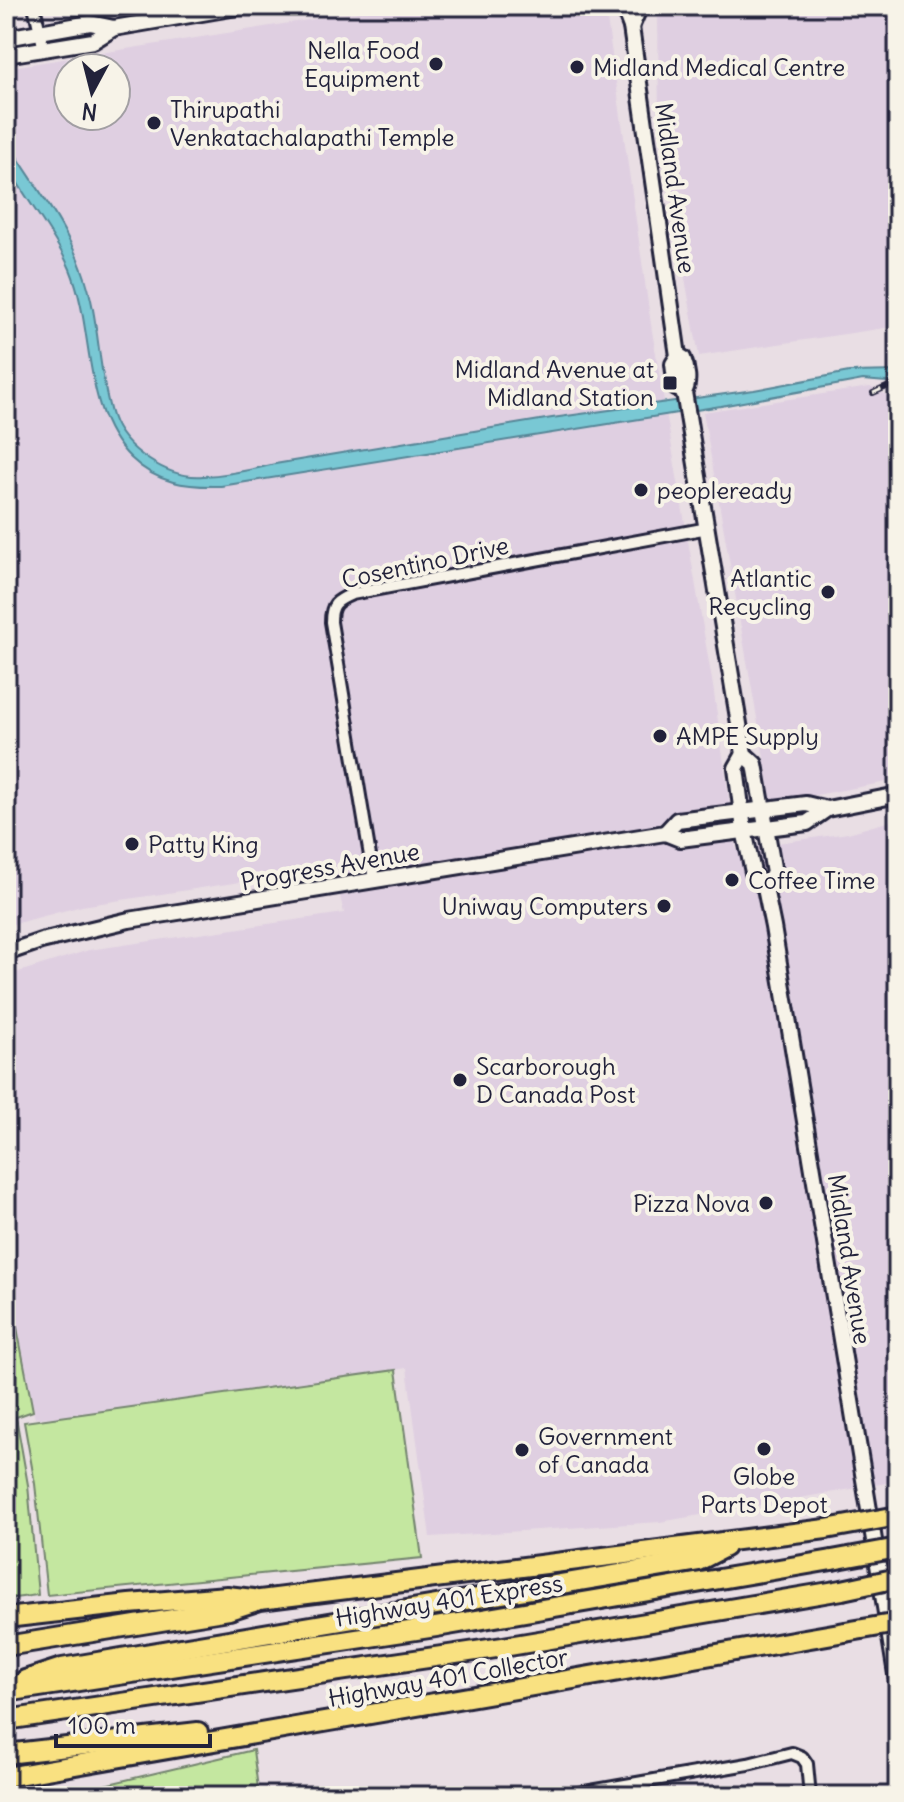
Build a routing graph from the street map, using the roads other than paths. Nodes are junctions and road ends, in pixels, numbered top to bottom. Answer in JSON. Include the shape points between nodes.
{"nodes":[{"id":1,"x":34,"y":6,"type":"edge"},
{"id":2,"x":243,"y":6,"type":"edge"},
{"id":3,"x":623,"y":6,"type":"edge"},
{"id":4,"x":640,"y":6,"type":"edge"},
{"id":5,"x":631,"y":27,"type":"junction"},
{"id":6,"x":114,"y":28,"type":"junction"},
{"id":7,"x":40,"y":32,"type":"junction"},
{"id":8,"x":6,"y":38,"type":"edge"},
{"id":9,"x":44,"y":50,"type":"junction"},
{"id":10,"x":6,"y":55,"type":"edge"},
{"id":11,"x":708,"y":528,"type":"junction"},
{"id":12,"x":744,"y":754,"type":"junction"},
{"id":13,"x":898,"y":795,"type":"edge"},
{"id":14,"x":762,"y":808,"type":"junction"},
{"id":15,"x":827,"y":809,"type":"junction"},
{"id":16,"x":742,"y":811,"type":"junction"},
{"id":17,"x":765,"y":827,"type":"junction"},
{"id":18,"x":744,"y":830,"type":"junction"},
{"id":19,"x":665,"y":833,"type":"junction"},
{"id":20,"x":374,"y":880,"type":"junction"},
{"id":21,"x":765,"y":888,"type":"junction"},
{"id":22,"x":6,"y":953,"type":"edge"},
{"id":23,"x":898,"y":1516,"type":"edge"},
{"id":24,"x":734,"y":1541,"type":"junction"},
{"id":25,"x":898,"y":1548,"type":"edge"},
{"id":26,"x":898,"y":1578,"type":"edge"},
{"id":27,"x":260,"y":1600,"type":"junction"},
{"id":28,"x":6,"y":1618,"type":"edge"},
{"id":29,"x":898,"y":1623,"type":"edge"},
{"id":30,"x":6,"y":1646,"type":"edge"},
{"id":31,"x":6,"y":1685,"type":"edge"},
{"id":32,"x":898,"y":1686,"type":"edge"},
{"id":33,"x":6,"y":1692,"type":"edge"},
{"id":34,"x":444,"y":1703,"type":"junction"},
{"id":35,"x":6,"y":1720,"type":"edge"},
{"id":36,"x":6,"y":1754,"type":"edge"},
{"id":37,"x":6,"y":1777,"type":"edge"},
{"id":38,"x":561,"y":1796,"type":"edge"},
{"id":39,"x":810,"y":1796,"type":"edge"}],
"edges":[{"from":1,"to":7,"type":"street"},
{"from":2,"to":6,"type":"main road"},
{"from":3,"to":5,"type":"main road","name":"Midland Avenue"},
{"from":4,"to":5,"type":"main road"},
{"from":5,"to":11,"type":"main road","name":"Midland Avenue"},
{"from":6,"to":7,"type":"main road","via":[[90,23]]},
{"from":6,"to":9,"type":"main road","via":[[93,41]]},
{"from":7,"to":8,"type":"main road"},
{"from":7,"to":9,"type":"street"},
{"from":9,"to":10,"type":"main road"},
{"from":11,"to":12,"type":"main road","name":"Midland Avenue"},
{"from":11,"to":20,"type":"street","name":"Cosentino Drive","via":[[336,601],[331,622]]},
{"from":12,"to":14,"type":"main road","name":"Midland Avenue","via":[[755,764]]},
{"from":12,"to":16,"type":"main road","name":"Midland Avenue","via":[[736,768]]},
{"from":13,"to":15,"type":"main road","name":"Progress Avenue"},
{"from":14,"to":15,"type":"main road","name":"Progress Avenue","via":[[806,804]]},
{"from":14,"to":16,"type":"main road","name":"Progress Avenue"},
{"from":14,"to":17,"type":"main road","name":"Midland Avenue"},
{"from":15,"to":17,"type":"main road","name":"Progress Avenue","via":[[807,823]]},
{"from":16,"to":18,"type":"main road","name":"Midland Avenue"},
{"from":16,"to":19,"type":"main road","name":"Progress Avenue","via":[[677,820]]},
{"from":17,"to":18,"type":"main road","name":"Progress Avenue"},
{"from":17,"to":21,"type":"main road","name":"Midland Avenue","via":[[774,873]]},
{"from":18,"to":19,"type":"main road","name":"Progress Avenue","via":[[680,839]]},
{"from":18,"to":21,"type":"main road","name":"Midland Avenue","via":[[754,877]]},
{"from":19,"to":20,"type":"main road","name":"Progress Avenue"},
{"from":20,"to":22,"type":"main road","name":"Progress Avenue","via":[[129,920]]},
{"from":21,"to":32,"type":"main road","name":"Midland Avenue"},
{"from":23,"to":24,"type":"highway","bridge":true},
{"from":24,"to":27,"type":"highway"},
{"from":24,"to":31,"type":"highway","via":[[698,1561],[62,1668]]},
{"from":25,"to":33,"type":"highway","name":"Highway 401 Express","bridge":true,"via":[[436,1627]]},
{"from":26,"to":35,"type":"highway","bridge":true,"via":[[503,1647]]},
{"from":27,"to":28,"type":"highway","via":[[227,1596]]},
{"from":27,"to":30,"type":"highway","via":[[229,1610]]},
{"from":29,"to":34,"type":"highway","name":"Highway 401 Collector","bridge":true},
{"from":34,"to":36,"type":"highway"},
{"from":34,"to":37,"type":"highway","name":"Highway 401 Collector"},
{"from":38,"to":39,"type":"street","via":[[792,1753],[807,1764]]}]}
